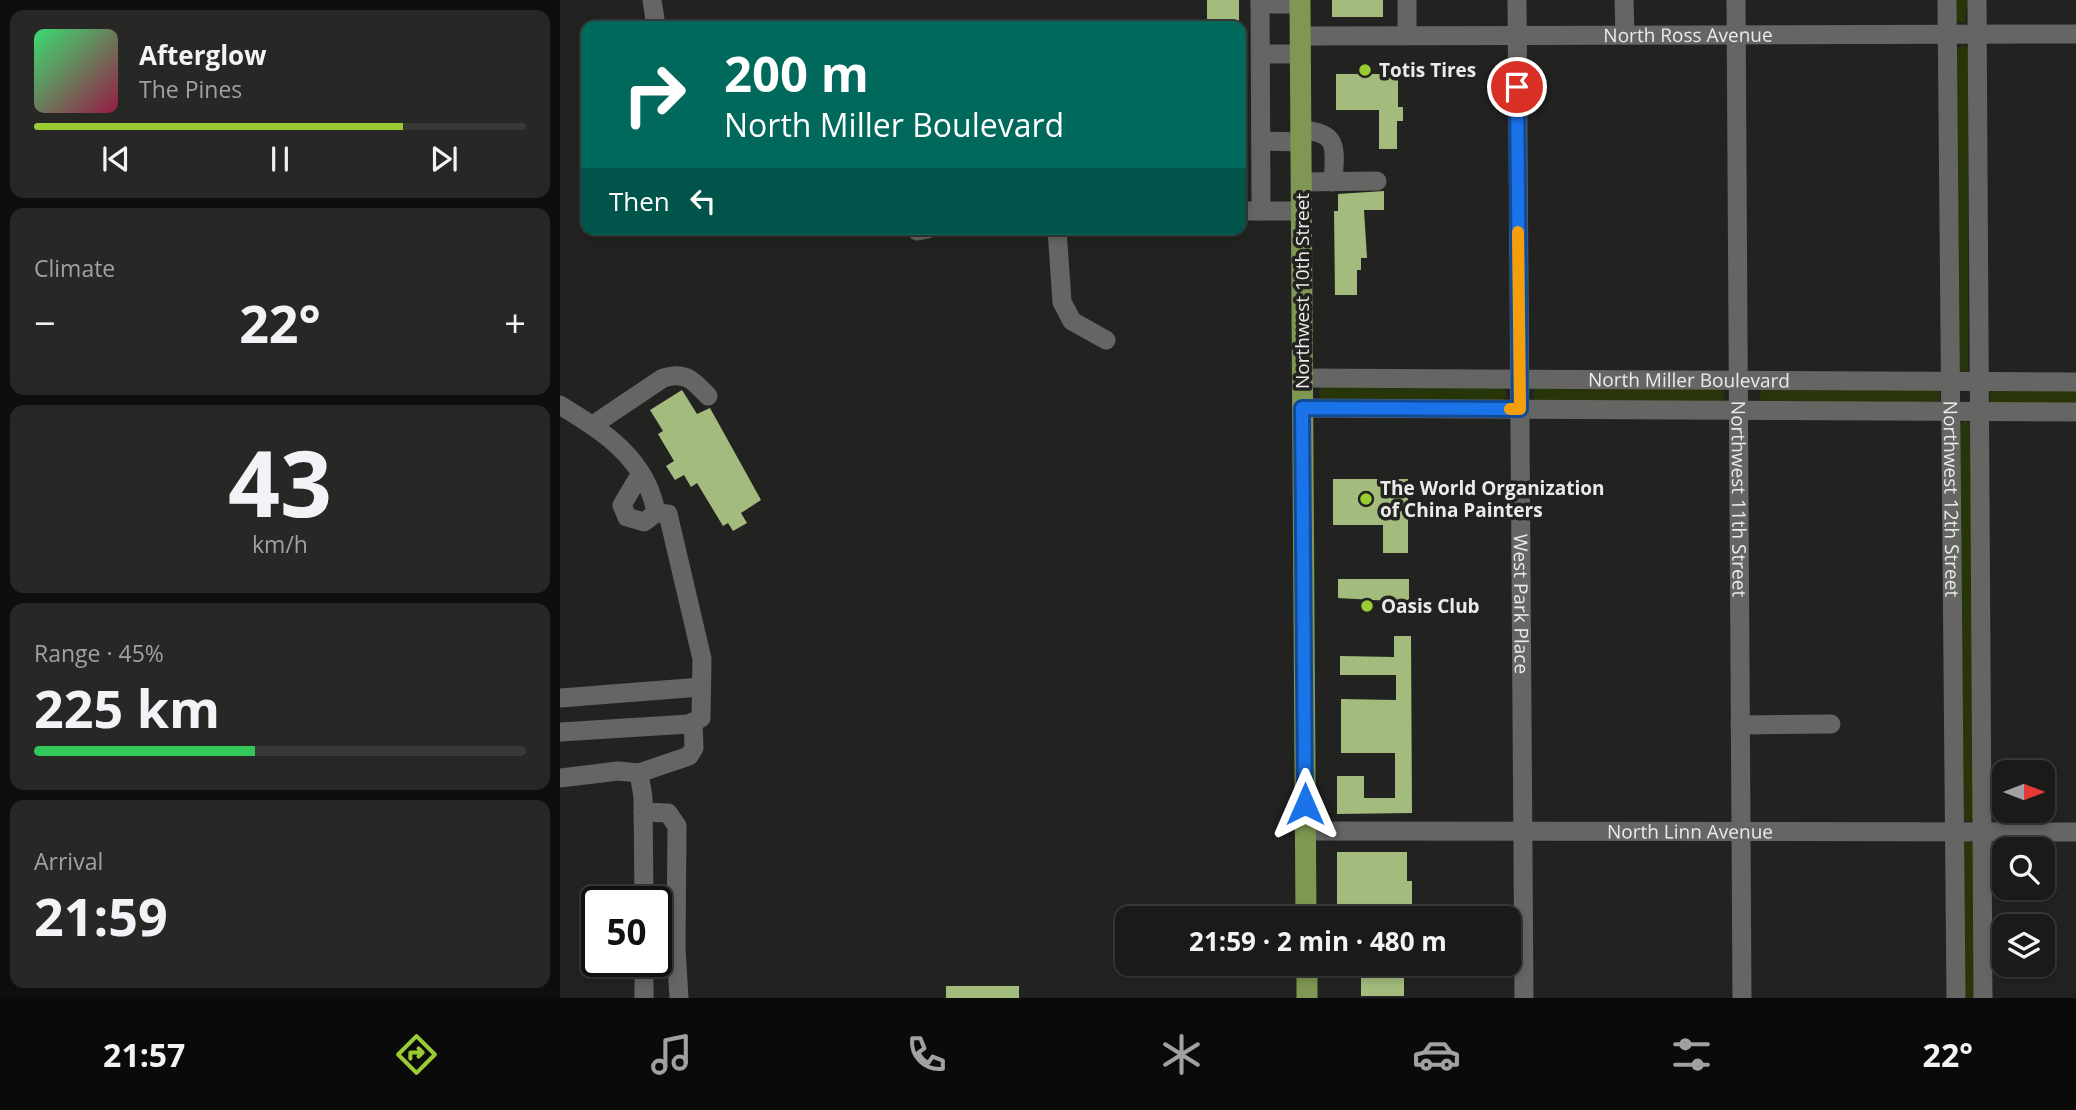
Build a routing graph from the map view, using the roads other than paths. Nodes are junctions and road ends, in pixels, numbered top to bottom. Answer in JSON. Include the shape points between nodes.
{"nodes":[{"id":1,"x":652,"y":0,"type":"edge"},
{"id":2,"x":1407,"y":0,"type":"edge"},
{"id":3,"x":1517,"y":0,"type":"edge"},
{"id":4,"x":1624,"y":0,"type":"edge"},
{"id":5,"x":1736,"y":0,"type":"edge"},
{"id":6,"x":1947,"y":0,"type":"edge"},
{"id":7,"x":1977,"y":0,"type":"edge"},
{"id":8,"x":1260,"y":2,"type":"edge"},
{"id":9,"x":1300,"y":2,"type":"edge"},
{"id":10,"x":655,"y":21,"type":"edge"},
{"id":11,"x":1407,"y":34,"type":"junction"},
{"id":12,"x":1517,"y":34,"type":"junction"},
{"id":13,"x":1737,"y":34,"type":"junction"},
{"id":14,"x":1946,"y":34,"type":"junction"},
{"id":15,"x":1977,"y":34,"type":"junction"},
{"id":16,"x":2076,"y":34,"type":"edge"},
{"id":17,"x":1625,"y":36,"type":"junction"},
{"id":18,"x":1300,"y":45,"type":"junction"},
{"id":19,"x":1261,"y":54,"type":"junction"},
{"id":20,"x":1301,"y":136,"type":"junction"},
{"id":21,"x":1261,"y":141,"type":"junction"},
{"id":22,"x":1377,"y":181,"type":"dead end"},
{"id":23,"x":1301,"y":182,"type":"junction"},
{"id":24,"x":1334,"y":182,"type":"junction"},
{"id":25,"x":1246,"y":211,"type":"edge"},
{"id":26,"x":1261,"y":211,"type":"junction"},
{"id":27,"x":1301,"y":211,"type":"junction"},
{"id":28,"x":1057,"y":235,"type":"edge"},
{"id":29,"x":1106,"y":340,"type":"dead end"},
{"id":30,"x":1302,"y":378,"type":"junction"},
{"id":31,"x":1520,"y":378,"type":"junction"},
{"id":32,"x":1737,"y":379,"type":"junction"},
{"id":33,"x":1951,"y":381,"type":"junction"},
{"id":34,"x":1979,"y":382,"type":"junction"},
{"id":35,"x":2076,"y":382,"type":"edge"},
{"id":36,"x":708,"y":396,"type":"dead end"},
{"id":37,"x":560,"y":405,"type":"edge"},
{"id":38,"x":1302,"y":408,"type":"junction"},
{"id":39,"x":1520,"y":409,"type":"junction"},
{"id":40,"x":1738,"y":410,"type":"junction"},
{"id":41,"x":1951,"y":411,"type":"junction"},
{"id":42,"x":1979,"y":412,"type":"junction"},
{"id":43,"x":2076,"y":412,"type":"edge"},
{"id":44,"x":593,"y":425,"type":"junction"},
{"id":45,"x":641,"y":473,"type":"junction"},
{"id":46,"x":656,"y":513,"type":"junction"},
{"id":47,"x":701,"y":687,"type":"junction"},
{"id":48,"x":560,"y":698,"type":"edge"},
{"id":49,"x":693,"y":722,"type":"junction"},
{"id":50,"x":1740,"y":724,"type":"junction"},
{"id":51,"x":1830,"y":724,"type":"dead end"},
{"id":52,"x":560,"y":732,"type":"edge"},
{"id":53,"x":639,"y":773,"type":"junction"},
{"id":54,"x":560,"y":778,"type":"edge"},
{"id":55,"x":643,"y":813,"type":"junction"},
{"id":56,"x":1305,"y":831,"type":"junction"},
{"id":57,"x":1523,"y":831,"type":"junction"},
{"id":58,"x":1741,"y":831,"type":"junction"},
{"id":59,"x":1955,"y":832,"type":"junction"},
{"id":60,"x":1982,"y":832,"type":"junction"},
{"id":61,"x":2076,"y":832,"type":"edge"},
{"id":62,"x":644,"y":886,"type":"edge"},
{"id":63,"x":1306,"y":906,"type":"edge"},
{"id":64,"x":1307,"y":976,"type":"edge"},
{"id":65,"x":644,"y":977,"type":"edge"},
{"id":66,"x":645,"y":998,"type":"edge"},
{"id":67,"x":679,"y":998,"type":"edge"},
{"id":68,"x":1307,"y":998,"type":"edge"},
{"id":69,"x":1524,"y":998,"type":"edge"},
{"id":70,"x":1742,"y":998,"type":"edge"},
{"id":71,"x":1956,"y":998,"type":"edge"},
{"id":72,"x":1983,"y":998,"type":"edge"}],
"edges":[{"from":1,"to":10,"type":"street"},
{"from":2,"to":11,"type":"street"},
{"from":3,"to":12,"type":"street","name":"West Park Place"},
{"from":4,"to":17,"type":"street"},
{"from":5,"to":13,"type":"street","name":"Northwest 11th Street"},
{"from":6,"to":14,"type":"street","name":"Northwest 12th Street"},
{"from":7,"to":15,"type":"street","name":"Northwest 12th Street"},
{"from":8,"to":9,"type":"street"},
{"from":8,"to":19,"type":"street"},
{"from":9,"to":18,"type":"main road","name":"Northwest 10th Street"},
{"from":11,"to":12,"type":"street","name":"North Ross Avenue"},
{"from":11,"to":18,"type":"street","name":"North Ross Avenue"},
{"from":12,"to":17,"type":"street","name":"North Ross Avenue"},
{"from":12,"to":31,"type":"street","name":"West Park Place"},
{"from":13,"to":14,"type":"street","name":"North Ross Avenue"},
{"from":13,"to":17,"type":"street","name":"North Ross Avenue"},
{"from":13,"to":32,"type":"street","name":"Northwest 11th Street"},
{"from":14,"to":15,"type":"street","name":"North Ross Avenue"},
{"from":14,"to":33,"type":"street","name":"Northwest 12th Street"},
{"from":15,"to":16,"type":"street","name":"North Ross Avenue"},
{"from":15,"to":34,"type":"street","name":"Northwest 12th Street"},
{"from":18,"to":19,"type":"street","name":"North Ross Avenue"},
{"from":18,"to":20,"type":"main road","name":"Northwest 10th Street"},
{"from":19,"to":21,"type":"street"},
{"from":20,"to":21,"type":"street"},
{"from":20,"to":23,"type":"main road","name":"Northwest 10th Street"},
{"from":20,"to":24,"type":"street","via":[[1321,131],[1330,138],[1335,147]]},
{"from":21,"to":26,"type":"street"},
{"from":22,"to":24,"type":"street"},
{"from":23,"to":24,"type":"street"},
{"from":23,"to":27,"type":"main road","name":"Northwest 10th Street"},
{"from":25,"to":26,"type":"street"},
{"from":26,"to":27,"type":"street"},
{"from":27,"to":30,"type":"main road","name":"Northwest 10th Street"},
{"from":28,"to":29,"type":"street","via":[[1062,302],[1072,321]]},
{"from":30,"to":31,"type":"street","name":"North Miller Boulevard"},
{"from":30,"to":38,"type":"main road","name":"Northwest 10th Street"},
{"from":31,"to":32,"type":"street","name":"North Miller Boulevard"},
{"from":31,"to":39,"type":"street","name":"West Park Place"},
{"from":32,"to":33,"type":"street","name":"North Miller Boulevard"},
{"from":32,"to":40,"type":"street","name":"Northwest 11th Street"},
{"from":33,"to":34,"type":"street","name":"North Miller Boulevard"},
{"from":33,"to":41,"type":"street","name":"Northwest 12th Street"},
{"from":34,"to":35,"type":"street","name":"North Miller Boulevard"},
{"from":34,"to":42,"type":"street","name":"Northwest 12th Street"},
{"from":36,"to":44,"type":"street","via":[[692,379],[674,374]]},
{"from":37,"to":44,"type":"street"},
{"from":38,"to":39,"type":"street","name":"North Miller Boulevard"},
{"from":38,"to":56,"type":"main road","name":"Northwest 10th Street"},
{"from":39,"to":40,"type":"street","name":"North Miller Boulevard"},
{"from":39,"to":57,"type":"street","name":"West Park Place"},
{"from":40,"to":41,"type":"street","name":"North Miller Boulevard"},
{"from":40,"to":50,"type":"street","name":"Northwest 11th Street"},
{"from":41,"to":42,"type":"street","name":"North Miller Boulevard"},
{"from":41,"to":59,"type":"street","name":"Northwest 12th Street"},
{"from":42,"to":43,"type":"street","name":"North Miller Boulevard"},
{"from":42,"to":60,"type":"street","name":"Northwest 12th Street"},
{"from":44,"to":45,"type":"street","via":[[633,457]]},
{"from":45,"to":46,"type":"street"},
{"from":45,"to":46,"type":"street","via":[[622,505],[627,517],[644,522]]},
{"from":46,"to":47,"type":"street","via":[[668,514],[675,537],[702,659]]},
{"from":47,"to":48,"type":"street"},
{"from":47,"to":49,"type":"street","via":[[701,718]]},
{"from":49,"to":52,"type":"street"},
{"from":49,"to":53,"type":"street","via":[[694,748],[689,756]]},
{"from":50,"to":51,"type":"street"},
{"from":50,"to":58,"type":"street","name":"Northwest 11th Street"},
{"from":53,"to":54,"type":"street"},
{"from":53,"to":55,"type":"street"},
{"from":55,"to":62,"type":"street"},
{"from":55,"to":67,"type":"street","via":[[668,813],[677,826]]},
{"from":56,"to":57,"type":"street","name":"North Linn Avenue"},
{"from":56,"to":63,"type":"main road","name":"Northwest 10th Street"},
{"from":57,"to":58,"type":"street","name":"North Linn Avenue"},
{"from":57,"to":69,"type":"street","name":"West Park Place"},
{"from":58,"to":59,"type":"street","name":"North Linn Avenue"},
{"from":58,"to":70,"type":"street","name":"Northwest 11th Street"},
{"from":59,"to":60,"type":"street","name":"North Linn Avenue"},
{"from":59,"to":71,"type":"street","name":"Northwest 12th Street"},
{"from":60,"to":61,"type":"street","name":"North Linn Avenue"},
{"from":60,"to":72,"type":"street","name":"Northwest 12th Street"},
{"from":64,"to":68,"type":"main road"},
{"from":65,"to":66,"type":"street"}]}
